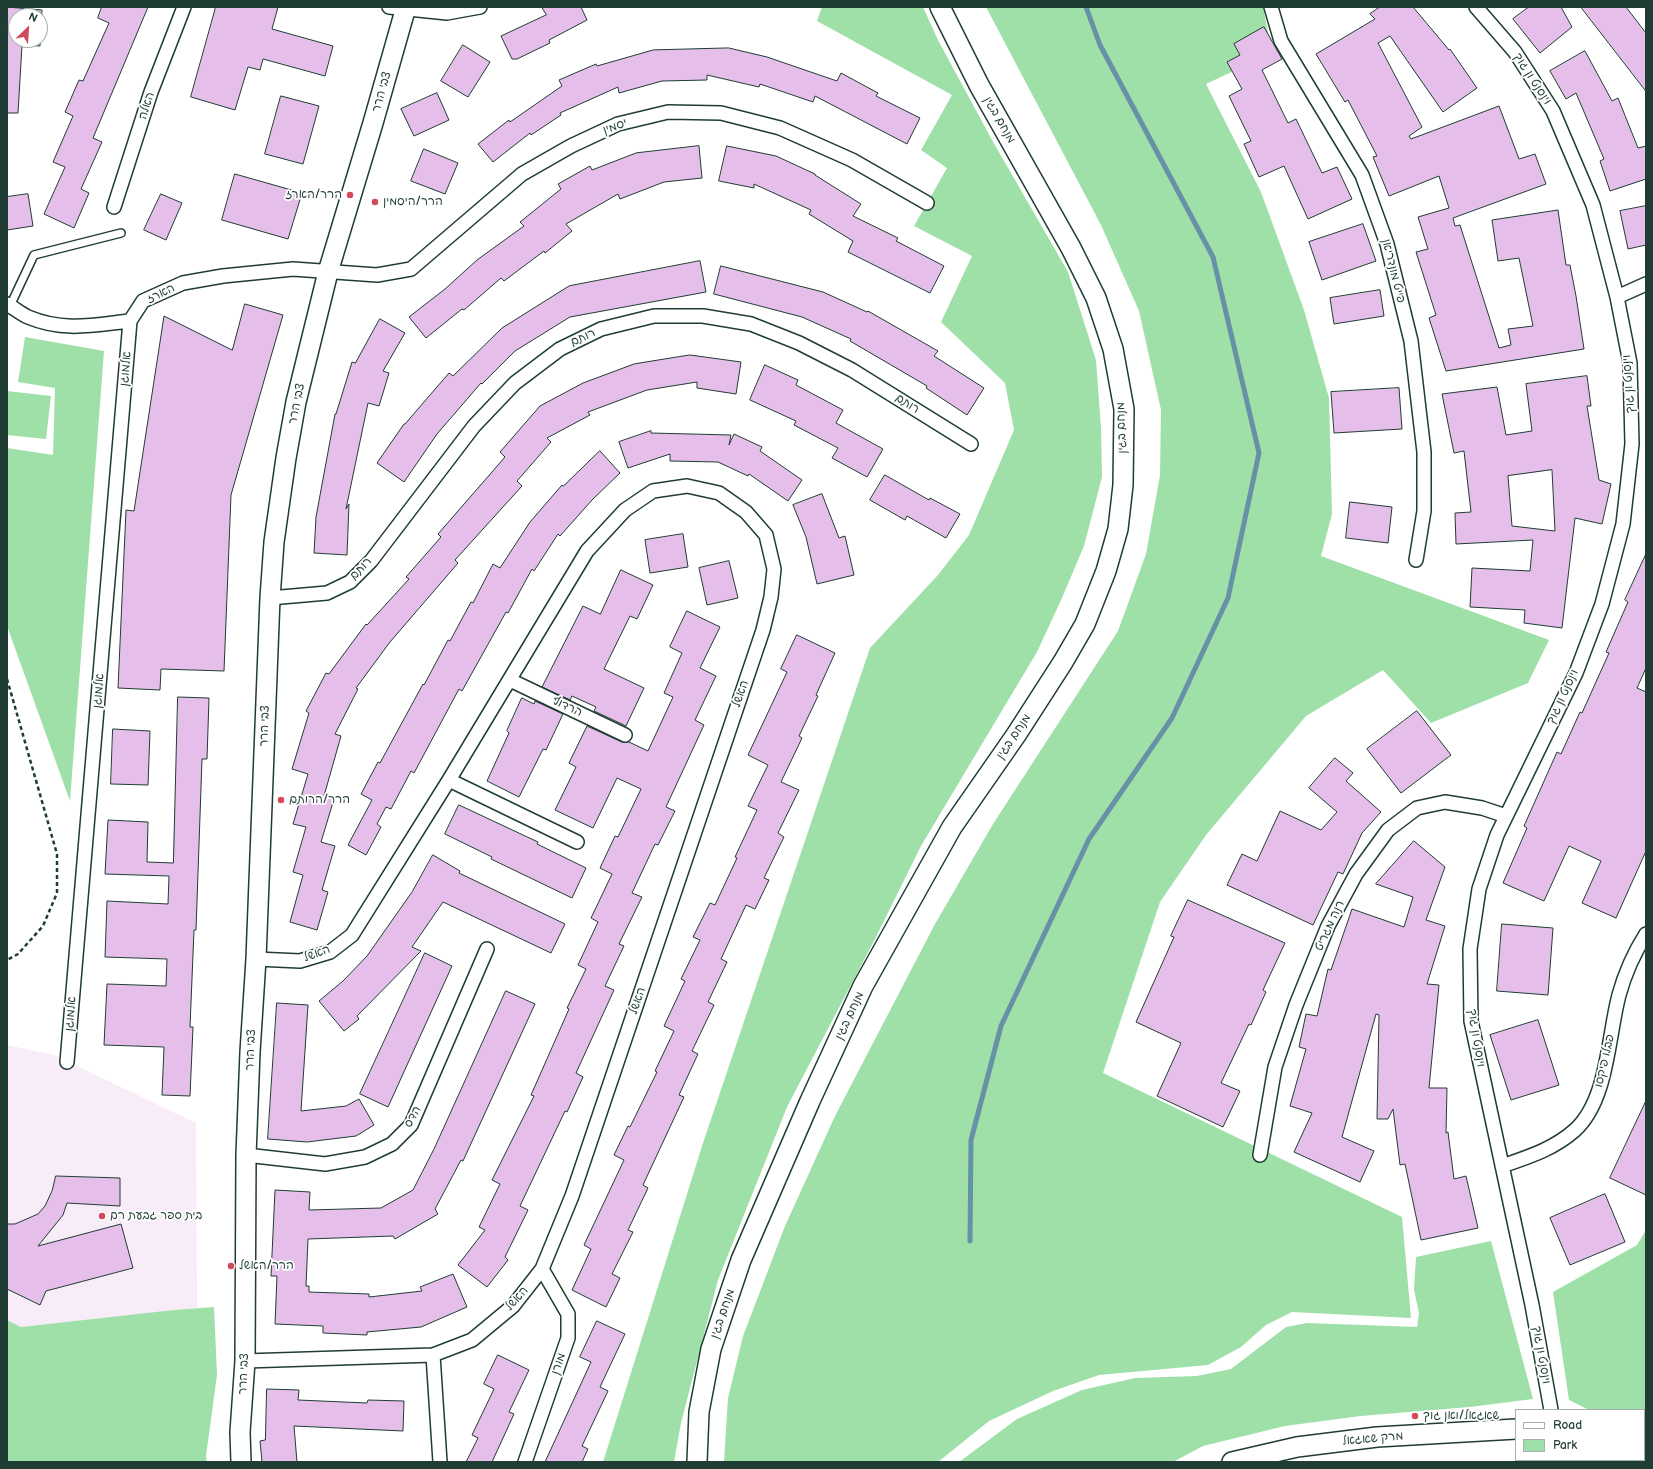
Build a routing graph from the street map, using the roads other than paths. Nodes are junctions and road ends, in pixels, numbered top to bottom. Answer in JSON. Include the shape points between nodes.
{"nodes":[{"id":1,"x":184,"y":7,"type":"edge"},
{"id":2,"x":480,"y":7,"type":"edge"},
{"id":3,"x":940,"y":7,"type":"edge"},
{"id":4,"x":1271,"y":7,"type":"edge"},
{"id":5,"x":400,"y":8,"type":"edge"},
{"id":6,"x":1483,"y":10,"type":"edge"},
{"id":7,"x":927,"y":203,"type":"dead end"},
{"id":8,"x":114,"y":207,"type":"dead end"},
{"id":9,"x":121,"y":233,"type":"dead end"},
{"id":10,"x":328,"y":272,"type":"junction"},
{"id":11,"x":1646,"y":284,"type":"edge"},
{"id":12,"x":1617,"y":297,"type":"junction"},
{"id":13,"x":9,"y":305,"type":"edge"},
{"id":14,"x":130,"y":321,"type":"junction"},
{"id":15,"x":971,"y":444,"type":"dead end"},
{"id":16,"x":1416,"y":560,"type":"dead end"},
{"id":17,"x":270,"y":598,"type":"junction"},
{"id":18,"x":510,"y":680,"type":"junction"},
{"id":19,"x":625,"y":734,"type":"dead end"},
{"id":20,"x":449,"y":780,"type":"junction"},
{"id":21,"x":1506,"y":816,"type":"junction"},
{"id":22,"x":577,"y":842,"type":"dead end"},
{"id":23,"x":1646,"y":934,"type":"edge"},
{"id":24,"x":487,"y":948,"type":"dead end"},
{"id":25,"x":256,"y":959,"type":"junction"},
{"id":26,"x":67,"y":1062,"type":"dead end"},
{"id":27,"x":246,"y":1155,"type":"junction"},
{"id":28,"x":1260,"y":1155,"type":"dead end"},
{"id":29,"x":1502,"y":1166,"type":"junction"},
{"id":30,"x":542,"y":1269,"type":"junction"},
{"id":31,"x":433,"y":1355,"type":"junction"},
{"id":32,"x":245,"y":1360,"type":"junction"},
{"id":33,"x":1551,"y":1409,"type":"edge"},
{"id":34,"x":1515,"y":1429,"type":"edge"},
{"id":35,"x":241,"y":1462,"type":"edge"},
{"id":36,"x":440,"y":1462,"type":"edge"},
{"id":37,"x":525,"y":1462,"type":"edge"},
{"id":38,"x":697,"y":1462,"type":"edge"},
{"id":39,"x":1232,"y":1462,"type":"edge"}],
"edges":[{"from":1,"to":8,"type":"street","name":"האלה","via":[[151,92]]},
{"from":2,"to":5,"type":"street","via":[[447,14]]},
{"from":3,"to":38,"type":"street","name":"מנחם בגין","via":[[979,85],[1071,248],[1096,298],[1113,348],[1124,409],[1123,485],[1118,529],[1106,571],[1085,624],[1016,735],[952,827],[863,986],[810,1101],[741,1260],[711,1349],[699,1412]]},
{"from":4,"to":16,"type":"street","name":"פייט מונדריאן","via":[[1281,42],[1362,175],[1387,244],[1411,341],[1424,452],[1424,511]]},
{"from":5,"to":10,"type":"street","name":"צבי הרר","via":[[373,124]]},
{"from":6,"to":12,"type":"street","name":"וינסנט ון גוך","via":[[1515,52],[1553,111],[1593,206]]},
{"from":7,"to":10,"type":"street","name":"יסמין","via":[[852,160],[780,128],[721,113],[668,112],[618,124],[571,146],[522,174],[412,269],[377,274]]},
{"from":9,"to":13,"type":"lane","via":[[34,255]]},
{"from":10,"to":14,"type":"street","name":"הארז","via":[[293,268],[183,283],[143,301]]},
{"from":10,"to":17,"type":"street","name":"צבי הרר","via":[[296,402],[286,458],[274,542]]},
{"from":11,"to":12,"type":"street"},
{"from":12,"to":21,"type":"street","name":"וינסנט ון גוך","via":[[1630,363],[1632,444],[1622,524],[1602,604],[1576,673]]},
{"from":13,"to":14,"type":"street","via":[[27,317],[53,325],[74,327]]},
{"from":14,"to":26,"type":"street","name":"אלמוגן"},
{"from":15,"to":17,"type":"street","name":"רותם","via":[[852,370],[751,324],[703,316],[654,316],[601,329],[560,349],[515,383],[474,426],[371,560],[350,582],[326,593]]},
{"from":17,"to":25,"type":"street","name":"צבי הרר"},
{"from":18,"to":19,"type":"street","name":"הרדוף"},
{"from":18,"to":20,"type":"street","name":"האשל"},
{"from":18,"to":30,"type":"street","name":"האשל","via":[[587,551],[625,510],[653,491],[687,486],[719,493],[746,512],[766,535],[774,569],[771,597],[763,630],[572,1196]]},
{"from":20,"to":22,"type":"street"},
{"from":20,"to":25,"type":"street","name":"האשל","via":[[352,934],[330,952],[300,961]]},
{"from":21,"to":28,"type":"street","name":"רנה מגריט","via":[[1482,808],[1445,802],[1417,808],[1388,830],[1356,874],[1328,926],[1296,1005],[1275,1067]]},
{"from":21,"to":29,"type":"street","name":"וינסנט ון גוך","via":[[1479,889],[1470,949],[1471,1021]]},
{"from":23,"to":29,"type":"street","name":"פבלו פיקסו","via":[[1626,972],[1603,1078],[1586,1117],[1576,1129],[1548,1149]]},
{"from":24,"to":27,"type":"street","name":"הדס","via":[[411,1125],[392,1144],[364,1157],[325,1164]]},
{"from":25,"to":27,"type":"street","name":"צבי הרר"},
{"from":27,"to":32,"type":"street","name":"צבי הרר"},
{"from":29,"to":33,"type":"street","name":"וינסנט ון גוך","via":[[1532,1305]]},
{"from":30,"to":31,"type":"street","name":"האשל","via":[[513,1306],[472,1340]]},
{"from":30,"to":37,"type":"street","name":"מורן","via":[[568,1314],[568,1338]]},
{"from":31,"to":32,"type":"street","name":"האשל"},
{"from":31,"to":36,"type":"street"},
{"from":32,"to":35,"type":"street","name":"צבי הרר","via":[[240,1432]]},
{"from":34,"to":39,"type":"street","name":"מרק שאגאל","via":[[1370,1438],[1297,1447]]}]}
